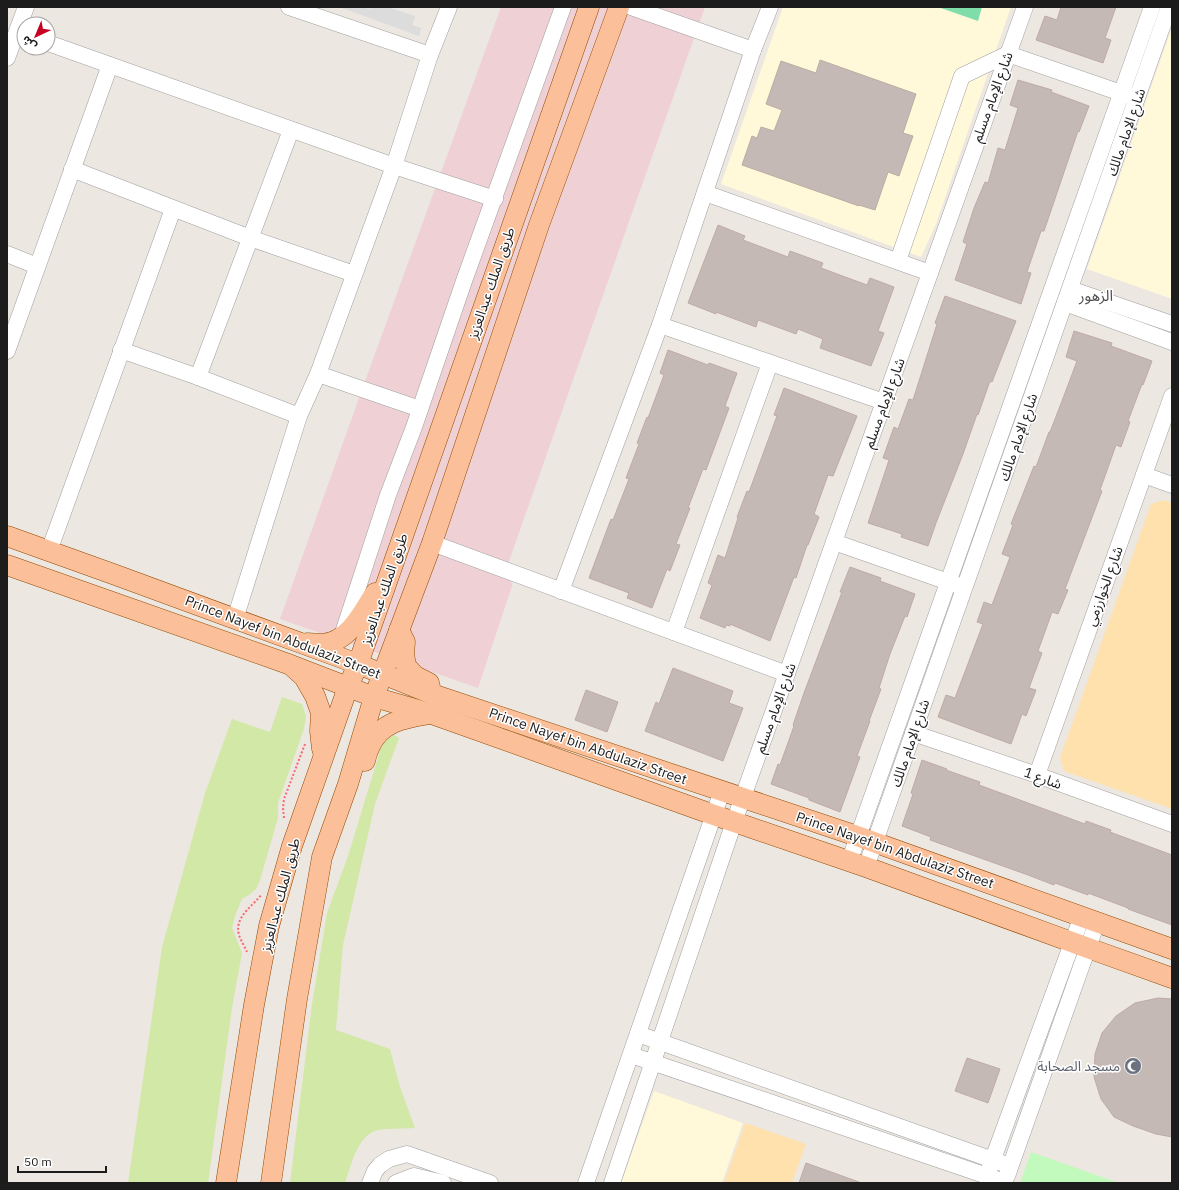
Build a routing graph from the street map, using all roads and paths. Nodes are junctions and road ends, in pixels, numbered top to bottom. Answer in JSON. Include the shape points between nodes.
{"nodes":[{"id":1,"x":289,"y":7,"type":"edge"},
{"id":2,"x":449,"y":7,"type":"edge"},
{"id":3,"x":563,"y":7,"type":"edge"},
{"id":4,"x":589,"y":7,"type":"edge"},
{"id":5,"x":618,"y":7,"type":"edge"},
{"id":6,"x":630,"y":7,"type":"edge"},
{"id":7,"x":770,"y":7,"type":"edge"},
{"id":8,"x":1024,"y":7,"type":"edge"},
{"id":9,"x":1152,"y":7,"type":"edge"},
{"id":10,"x":1170,"y":7,"type":"edge"},
{"id":11,"x":16,"y":32,"type":"edge"},
{"id":12,"x":56,"y":46,"type":"edge"},
{"id":13,"x":754,"y":50,"type":"junction"},
{"id":14,"x":1008,"y":54,"type":"junction"},
{"id":15,"x":430,"y":55,"type":"junction"},
{"id":16,"x":7,"y":58,"type":"edge"},
{"id":17,"x":110,"y":65,"type":"junction"},
{"id":18,"x":1121,"y":93,"type":"junction"},
{"id":19,"x":1137,"y":99,"type":"junction"},
{"id":20,"x":291,"y":130,"type":"junction"},
{"id":21,"x":394,"y":166,"type":"junction"},
{"id":22,"x":72,"y":169,"type":"junction"},
{"id":23,"x":705,"y":193,"type":"junction"},
{"id":24,"x":495,"y":199,"type":"junction"},
{"id":25,"x":173,"y":209,"type":"junction"},
{"id":26,"x":250,"y":238,"type":"junction"},
{"id":27,"x":7,"y":254,"type":"edge"},
{"id":28,"x":898,"y":261,"type":"junction"},
{"id":29,"x":38,"y":266,"type":"junction"},
{"id":30,"x":930,"y":273,"type":"junction"},
{"id":31,"x":354,"y":274,"type":"junction"},
{"id":32,"x":1068,"y":296,"type":"junction"},
{"id":33,"x":1172,"y":324,"type":"edge"},
{"id":34,"x":660,"y":325,"type":"junction"},
{"id":35,"x":1172,"y":342,"type":"edge"},
{"id":36,"x":7,"y":350,"type":"edge"},
{"id":37,"x":121,"y":350,"type":"junction"},
{"id":38,"x":770,"y":363,"type":"junction"},
{"id":39,"x":318,"y":374,"type":"junction"},
{"id":40,"x":198,"y":377,"type":"junction"},
{"id":41,"x":1172,"y":396,"type":"edge"},
{"id":42,"x":884,"y":402,"type":"junction"},
{"id":43,"x":420,"y":409,"type":"junction"},
{"id":44,"x":299,"y":416,"type":"junction"},
{"id":45,"x":1144,"y":475,"type":"junction"},
{"id":46,"x":1172,"y":485,"type":"edge"},
{"id":47,"x":7,"y":536,"type":"edge"},
{"id":48,"x":834,"y":542,"type":"junction"},
{"id":49,"x":432,"y":543,"type":"junction"},
{"id":50,"x":49,"y":551,"type":"junction"},
{"id":51,"x":7,"y":565,"type":"edge"},
{"id":52,"x":391,"y":570,"type":"junction"},
{"id":53,"x":948,"y":581,"type":"junction"},
{"id":54,"x":965,"y":587,"type":"junction"},
{"id":55,"x":561,"y":591,"type":"junction"},
{"id":56,"x":234,"y":619,"type":"junction"},
{"id":57,"x":399,"y":629,"type":"junction"},
{"id":58,"x":674,"y":632,"type":"junction"},
{"id":59,"x":342,"y":638,"type":"junction"},
{"id":60,"x":296,"y":642,"type":"junction"},
{"id":61,"x":358,"y":664,"type":"junction"},
{"id":62,"x":291,"y":665,"type":"junction"},
{"id":63,"x":382,"y":674,"type":"junction"},
{"id":64,"x":787,"y":674,"type":"junction"},
{"id":65,"x":348,"y":687,"type":"junction"},
{"id":66,"x":374,"y":697,"type":"junction"},
{"id":67,"x":432,"y":704,"type":"junction"},
{"id":68,"x":913,"y":733,"type":"junction"},
{"id":69,"x":323,"y":758,"type":"junction"},
{"id":70,"x":1037,"y":775,"type":"junction"},
{"id":71,"x":348,"y":784,"type":"junction"},
{"id":72,"x":722,"y":792,"type":"junction"},
{"id":73,"x":743,"y":798,"type":"junction"},
{"id":74,"x":714,"y":815,"type":"junction"},
{"id":75,"x":734,"y":822,"type":"junction"},
{"id":76,"x":1172,"y":824,"type":"edge"},
{"id":77,"x":866,"y":839,"type":"junction"},
{"id":78,"x":857,"y":864,"type":"junction"},
{"id":79,"x":1089,"y":919,"type":"junction"},
{"id":80,"x":1080,"y":945,"type":"junction"},
{"id":81,"x":1172,"y":948,"type":"edge"},
{"id":82,"x":1172,"y":978,"type":"edge"},
{"id":83,"x":638,"y":1034,"type":"junction"},
{"id":84,"x":660,"y":1042,"type":"junction"},
{"id":85,"x":631,"y":1055,"type":"junction"},
{"id":86,"x":653,"y":1062,"type":"junction"},
{"id":87,"x":993,"y":1160,"type":"junction"},
{"id":88,"x":385,"y":1162,"type":"junction"},
{"id":89,"x":1010,"y":1166,"type":"junction"},
{"id":90,"x":986,"y":1180,"type":"edge"},
{"id":91,"x":397,"y":1182,"type":"edge"},
{"id":92,"x":226,"y":1183,"type":"edge"},
{"id":93,"x":272,"y":1183,"type":"edge"},
{"id":94,"x":370,"y":1183,"type":"edge"},
{"id":95,"x":443,"y":1183,"type":"edge"},
{"id":96,"x":490,"y":1183,"type":"edge"},
{"id":97,"x":586,"y":1183,"type":"edge"},
{"id":98,"x":612,"y":1183,"type":"edge"},
{"id":99,"x":1005,"y":1183,"type":"edge"}],
"edges":[{"from":1,"to":15,"type":"street"},
{"from":2,"to":15,"type":"street"},
{"from":3,"to":24,"type":"street"},
{"from":4,"to":52,"type":"main road","name":"طريق الملك عبدالعزيز"},
{"from":5,"to":49,"type":"main road","name":"طريق الملك عبدالعزيز","via":[[540,225]]},
{"from":6,"to":13,"type":"street"},
{"from":7,"to":13,"type":"street"},
{"from":8,"to":14,"type":"street","name":"شارع الإمام مسلم"},
{"from":9,"to":18,"type":"street","name":"شارع الإمام مالك"},
{"from":10,"to":19,"type":"street","name":"شارع الإمام مالك"},
{"from":11,"to":16,"type":"street"},
{"from":12,"to":17,"type":"street"},
{"from":13,"to":23,"type":"street"},
{"from":14,"to":18,"type":"street"},
{"from":14,"to":28,"type":"street","via":[[962,76]]},
{"from":14,"to":30,"type":"street","name":"شارع الإمام مسلم"},
{"from":15,"to":21,"type":"street"},
{"from":17,"to":20,"type":"street"},
{"from":17,"to":22,"type":"street"},
{"from":18,"to":19,"type":"street"},
{"from":18,"to":53,"type":"street","name":"شارع الإمام مالك"},
{"from":19,"to":32,"type":"street","name":"شارع الإمام مالك"},
{"from":20,"to":21,"type":"street"},
{"from":20,"to":26,"type":"street"},
{"from":21,"to":24,"type":"street"},
{"from":21,"to":31,"type":"street"},
{"from":22,"to":25,"type":"street"},
{"from":22,"to":29,"type":"street"},
{"from":23,"to":28,"type":"street"},
{"from":23,"to":34,"type":"street"},
{"from":24,"to":43,"type":"street"},
{"from":25,"to":26,"type":"street"},
{"from":25,"to":37,"type":"street"},
{"from":26,"to":31,"type":"street"},
{"from":26,"to":40,"type":"street"},
{"from":27,"to":29,"type":"street"},
{"from":28,"to":30,"type":"street"},
{"from":29,"to":36,"type":"street"},
{"from":30,"to":42,"type":"street","name":"شارع الإمام مسلم"},
{"from":31,"to":39,"type":"street"},
{"from":32,"to":33,"type":"street"},
{"from":32,"to":35,"type":"street"},
{"from":32,"to":54,"type":"street","name":"شارع الإمام مالك"},
{"from":34,"to":38,"type":"street"},
{"from":34,"to":55,"type":"street"},
{"from":37,"to":40,"type":"street"},
{"from":37,"to":50,"type":"street"},
{"from":38,"to":42,"type":"street"},
{"from":38,"to":58,"type":"street"},
{"from":39,"to":43,"type":"street"},
{"from":39,"to":44,"type":"street"},
{"from":40,"to":44,"type":"street"},
{"from":41,"to":45,"type":"street","name":"شارع الخوارزمي"},
{"from":42,"to":48,"type":"street","name":"شارع الإمام مسلم"},
{"from":43,"to":59,"type":"street","via":[[388,495]]},
{"from":44,"to":56,"type":"street"},
{"from":45,"to":46,"type":"street"},
{"from":45,"to":70,"type":"street","name":"شارع الخوارزمي"},
{"from":47,"to":50,"type":"main road","name":"Prince Nayef bin Abdulaziz Street"},
{"from":48,"to":53,"type":"street"},
{"from":48,"to":64,"type":"street","name":"شارع الإمام مسلم"},
{"from":49,"to":55,"type":"street"},
{"from":49,"to":57,"type":"main road","name":"طريق الملك عبدالعزيز"},
{"from":50,"to":56,"type":"main road","name":"Prince Nayef bin Abdulaziz Street"},
{"from":51,"to":62,"type":"main road","name":"Prince Nayef bin Abdulaziz Street"},
{"from":52,"to":59,"type":"main road","via":[[354,626]]},
{"from":52,"to":61,"type":"main road","name":"طريق الملك عبدالعزيز"},
{"from":53,"to":54,"type":"street"},
{"from":53,"to":77,"type":"street","name":"شارع الإمام مالك"},
{"from":54,"to":68,"type":"street","name":"شارع الإمام مالك"},
{"from":55,"to":58,"type":"street"},
{"from":56,"to":60,"type":"main road","name":"Prince Nayef bin Abdulaziz Street"},
{"from":57,"to":63,"type":"main road","name":"طريق الملك عبدالعزيز"},
{"from":57,"to":67,"type":"main road","via":[[405,642],[406,666],[415,676],[428,683]]},
{"from":58,"to":64,"type":"street"},
{"from":59,"to":60,"type":"main road","via":[[324,644]]},
{"from":60,"to":61,"type":"main road","name":"Prince Nayef bin Abdulaziz Street"},
{"from":61,"to":63,"type":"main road","name":"Prince Nayef bin Abdulaziz Street"},
{"from":61,"to":65,"type":"main road","name":"طريق الملك عبدالعزيز"},
{"from":62,"to":65,"type":"main road","name":"Prince Nayef bin Abdulaziz Street"},
{"from":62,"to":69,"type":"main road","via":[[304,677],[322,712],[320,731]]},
{"from":63,"to":66,"type":"main road","name":"طريق الملك عبدالعزيز"},
{"from":63,"to":67,"type":"main road","name":"Prince Nayef bin Abdulaziz Street"},
{"from":64,"to":73,"type":"street","name":"شارع الإمام مسلم"},
{"from":65,"to":66,"type":"main road","name":"Prince Nayef bin Abdulaziz Street"},
{"from":65,"to":69,"type":"main road","name":"طريق الملك عبدالعزيز"},
{"from":66,"to":67,"type":"main road","name":"Prince Nayef bin Abdulaziz Street"},
{"from":66,"to":71,"type":"main road","name":"طريق الملك عبدالعزيز"},
{"from":67,"to":71,"type":"main road","via":[[394,722],[377,735],[370,745],[361,771]]},
{"from":67,"to":72,"type":"main road","name":"Prince Nayef bin Abdulaziz Street"},
{"from":67,"to":74,"type":"main road","name":"Prince Nayef bin Abdulaziz Street"},
{"from":68,"to":70,"type":"street","name":"شارع 1"},
{"from":68,"to":77,"type":"street","name":"شارع الإمام مالك"},
{"from":69,"to":92,"type":"main road","name":"طريق الملك عبدالعزيز","via":[[292,846],[270,926],[254,1005]]},
{"from":70,"to":76,"type":"street","name":"شارع 1"},
{"from":71,"to":93,"type":"main road","name":"طريق الملك عبدالعزيز","via":[[322,857],[297,999]]},
{"from":72,"to":73,"type":"main road","name":"Prince Nayef bin Abdulaziz Street"},
{"from":72,"to":74,"type":"street"},
{"from":73,"to":75,"type":"street","name":"شارع الإمام مسلم"},
{"from":73,"to":77,"type":"main road","name":"Prince Nayef bin Abdulaziz Street"},
{"from":74,"to":75,"type":"main road","name":"Prince Nayef bin Abdulaziz Street"},
{"from":74,"to":83,"type":"street"},
{"from":75,"to":78,"type":"main road","name":"Prince Nayef bin Abdulaziz Street"},
{"from":75,"to":84,"type":"street","name":"شارع الإمام مسلم"},
{"from":77,"to":78,"type":"street","name":"شارع الإمام مالك"},
{"from":77,"to":79,"type":"main road","name":"Prince Nayef bin Abdulaziz Street"},
{"from":78,"to":80,"type":"main road","name":"Prince Nayef bin Abdulaziz Street"},
{"from":79,"to":80,"type":"street"},
{"from":79,"to":81,"type":"main road","name":"Prince Nayef bin Abdulaziz Street"},
{"from":80,"to":82,"type":"main road","name":"Prince Nayef bin Abdulaziz Street"},
{"from":80,"to":87,"type":"street"},
{"from":80,"to":89,"type":"street"},
{"from":83,"to":84,"type":"street"},
{"from":83,"to":85,"type":"street"},
{"from":84,"to":86,"type":"street","name":"شارع الإمام مسلم"},
{"from":84,"to":87,"type":"street"},
{"from":85,"to":86,"type":"street"},
{"from":85,"to":97,"type":"street"},
{"from":86,"to":90,"type":"street"},
{"from":86,"to":98,"type":"street","name":"شارع الإمام مسلم"},
{"from":87,"to":89,"type":"street"},
{"from":87,"to":90,"type":"street"},
{"from":88,"to":91,"type":"street"},
{"from":88,"to":94,"type":"street","via":[[374,1171]]},
{"from":88,"to":96,"type":"street","via":[[407,1154]]},
{"from":89,"to":99,"type":"street"},
{"from":90,"to":99,"type":"street"},
{"from":91,"to":95,"type":"street","via":[[414,1176]]}]}
